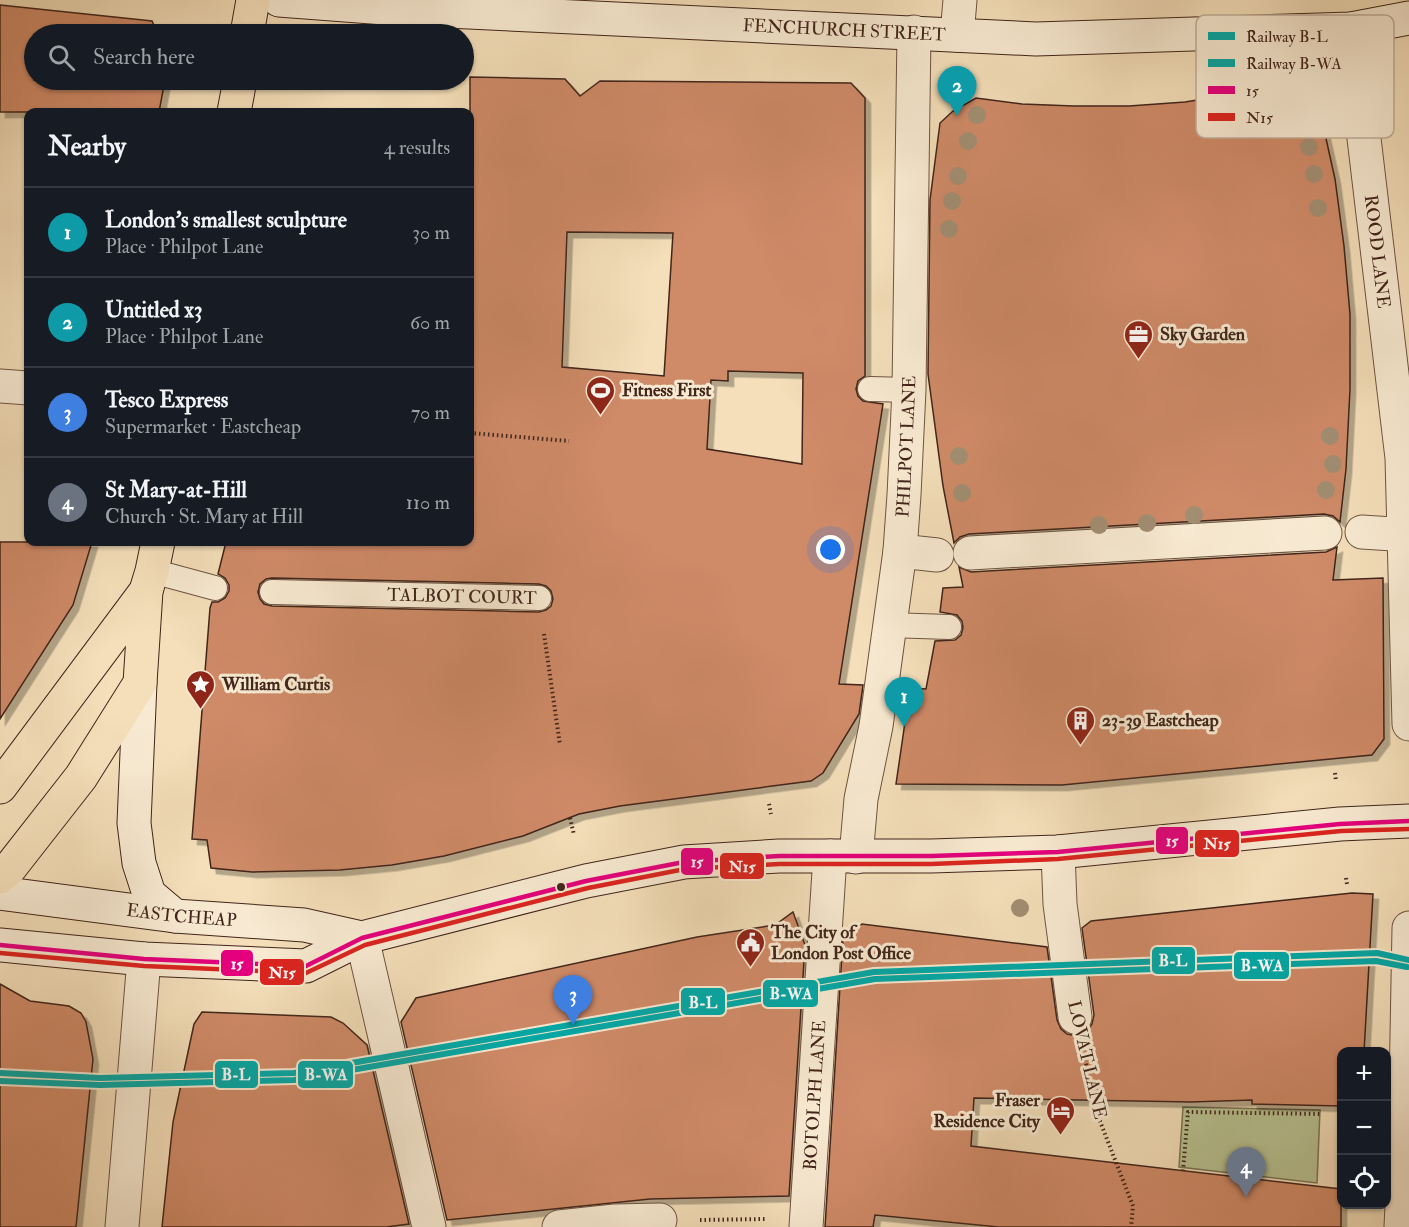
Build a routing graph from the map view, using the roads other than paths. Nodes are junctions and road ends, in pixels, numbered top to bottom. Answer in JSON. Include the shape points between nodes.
{"nodes":[{"id":1,"x":253,"y":0,"type":"edge"},
{"id":2,"x":279,"y":0,"type":"edge"},
{"id":3,"x":960,"y":0,"type":"edge"},
{"id":4,"x":1409,"y":18,"type":"edge"},
{"id":5,"x":1394,"y":21,"type":"edge"},
{"id":6,"x":249,"y":24,"type":"edge"},
{"id":7,"x":914,"y":32,"type":"junction"},
{"id":8,"x":1196,"y":34,"type":"edge"},
{"id":9,"x":957,"y":35,"type":"junction"},
{"id":10,"x":238,"y":90,"type":"edge"},
{"id":11,"x":235,"y":108,"type":"edge"},
{"id":12,"x":1366,"y":138,"type":"edge"},
{"id":13,"x":0,"y":386,"type":"edge"},
{"id":14,"x":24,"y":388,"type":"edge"},
{"id":15,"x":870,"y":389,"type":"dead end"},
{"id":16,"x":909,"y":390,"type":"junction"},
{"id":17,"x":1403,"y":407,"type":"edge"},
{"id":18,"x":1362,"y":532,"type":"dead end"},
{"id":19,"x":1325,"y":533,"type":"dead end"},
{"id":20,"x":1407,"y":535,"type":"edge"},
{"id":21,"x":900,"y":551,"type":"junction"},
{"id":22,"x":970,"y":553,"type":"dead end"},
{"id":23,"x":938,"y":555,"type":"dead end"},
{"id":24,"x":152,"y":568,"type":"edge"},
{"id":25,"x":215,"y":588,"type":"dead end"},
{"id":26,"x":272,"y":592,"type":"dead end"},
{"id":27,"x":538,"y":598,"type":"road end"},
{"id":28,"x":889,"y":625,"type":"junction"},
{"id":29,"x":949,"y":627,"type":"dead end"},
{"id":30,"x":140,"y":683,"type":"junction"},
{"id":31,"x":1409,"y":724,"type":"edge"},
{"id":32,"x":0,"y":787,"type":"edge"},
{"id":33,"x":1409,"y":821,"type":"edge"},
{"id":34,"x":1058,"y":852,"type":"junction"},
{"id":35,"x":843,"y":856,"type":"junction"},
{"id":36,"x":0,"y":877,"type":"edge"},
{"id":37,"x":0,"y":893,"type":"edge"},
{"id":38,"x":175,"y":915,"type":"junction"},
{"id":39,"x":1409,"y":928,"type":"edge"},
{"id":40,"x":362,"y":938,"type":"junction"},
{"id":41,"x":0,"y":945,"type":"edge"},
{"id":42,"x":144,"y":959,"type":"junction"},
{"id":43,"x":1075,"y":1017,"type":"road end"},
{"id":44,"x":660,"y":1220,"type":"road end"},
{"id":45,"x":806,"y":1225,"type":"edge"},
{"id":46,"x":122,"y":1227,"type":"edge"},
{"id":47,"x":429,"y":1227,"type":"edge"},
{"id":48,"x":559,"y":1227,"type":"edge"},
{"id":49,"x":1401,"y":1227,"type":"edge"}],
"edges":[{"from":1,"to":6,"type":"main road"},
{"from":2,"to":7,"type":"street","name":"FENCHURCH STREET"},
{"from":3,"to":9,"type":"street"},
{"from":4,"to":5,"type":"street","name":"FENCHURCH STREET"},
{"from":7,"to":9,"type":"street","name":"FENCHURCH STREET"},
{"from":7,"to":16,"type":"street","name":"PHILPOT LANE"},
{"from":8,"to":9,"type":"street","name":"FENCHURCH STREET","via":[[1065,39]]},
{"from":10,"to":11,"type":"main road"},
{"from":12,"to":17,"type":"street","name":"ROOD LANE"},
{"from":13,"to":14,"type":"street"},
{"from":15,"to":16,"type":"lane"},
{"from":16,"to":21,"type":"street","name":"PHILPOT LANE"},
{"from":17,"to":20,"type":"street","name":"ROOD LANE"},
{"from":18,"to":20,"type":"street"},
{"from":19,"to":22,"type":"street"},
{"from":20,"to":31,"type":"street","name":"ROOD LANE"},
{"from":21,"to":23,"type":"street"},
{"from":21,"to":28,"type":"street","name":"PHILPOT LANE"},
{"from":24,"to":25,"type":"lane"},
{"from":24,"to":30,"type":"main road"},
{"from":24,"to":32,"type":"main road"},
{"from":26,"to":27,"type":"lane","name":"TALBOT COURT"},
{"from":28,"to":29,"type":"lane"},
{"from":28,"to":35,"type":"street","name":"PHILPOT LANE","via":[[876,726],[861,799]]},
{"from":30,"to":36,"type":"main road","via":[[81,777]]},
{"from":30,"to":38,"type":"street","via":[[134,823],[139,863],[149,894]]},
{"from":33,"to":34,"type":"street","name":"EASTCHEAP","via":[[1340,824]]},
{"from":34,"to":35,"type":"street","name":"EASTCHEAP"},
{"from":34,"to":43,"type":"street","name":"LOVAT LANE","via":[[1060,904]]},
{"from":35,"to":40,"type":"street","name":"EASTCHEAP","via":[[684,862],[586,880]]},
{"from":35,"to":45,"type":"street","name":"BOTOLPH LANE"},
{"from":37,"to":38,"type":"street","name":"EASTCHEAP"},
{"from":38,"to":40,"type":"street","name":"EASTCHEAP","via":[[304,925]]},
{"from":39,"to":49,"type":"street"},
{"from":40,"to":42,"type":"street","name":"EASTCHEAP","via":[[306,966]]},
{"from":40,"to":47,"type":"street"},
{"from":41,"to":42,"type":"street","name":"EASTCHEAP"},
{"from":42,"to":46,"type":"street"},
{"from":44,"to":48,"type":"street"}]}
